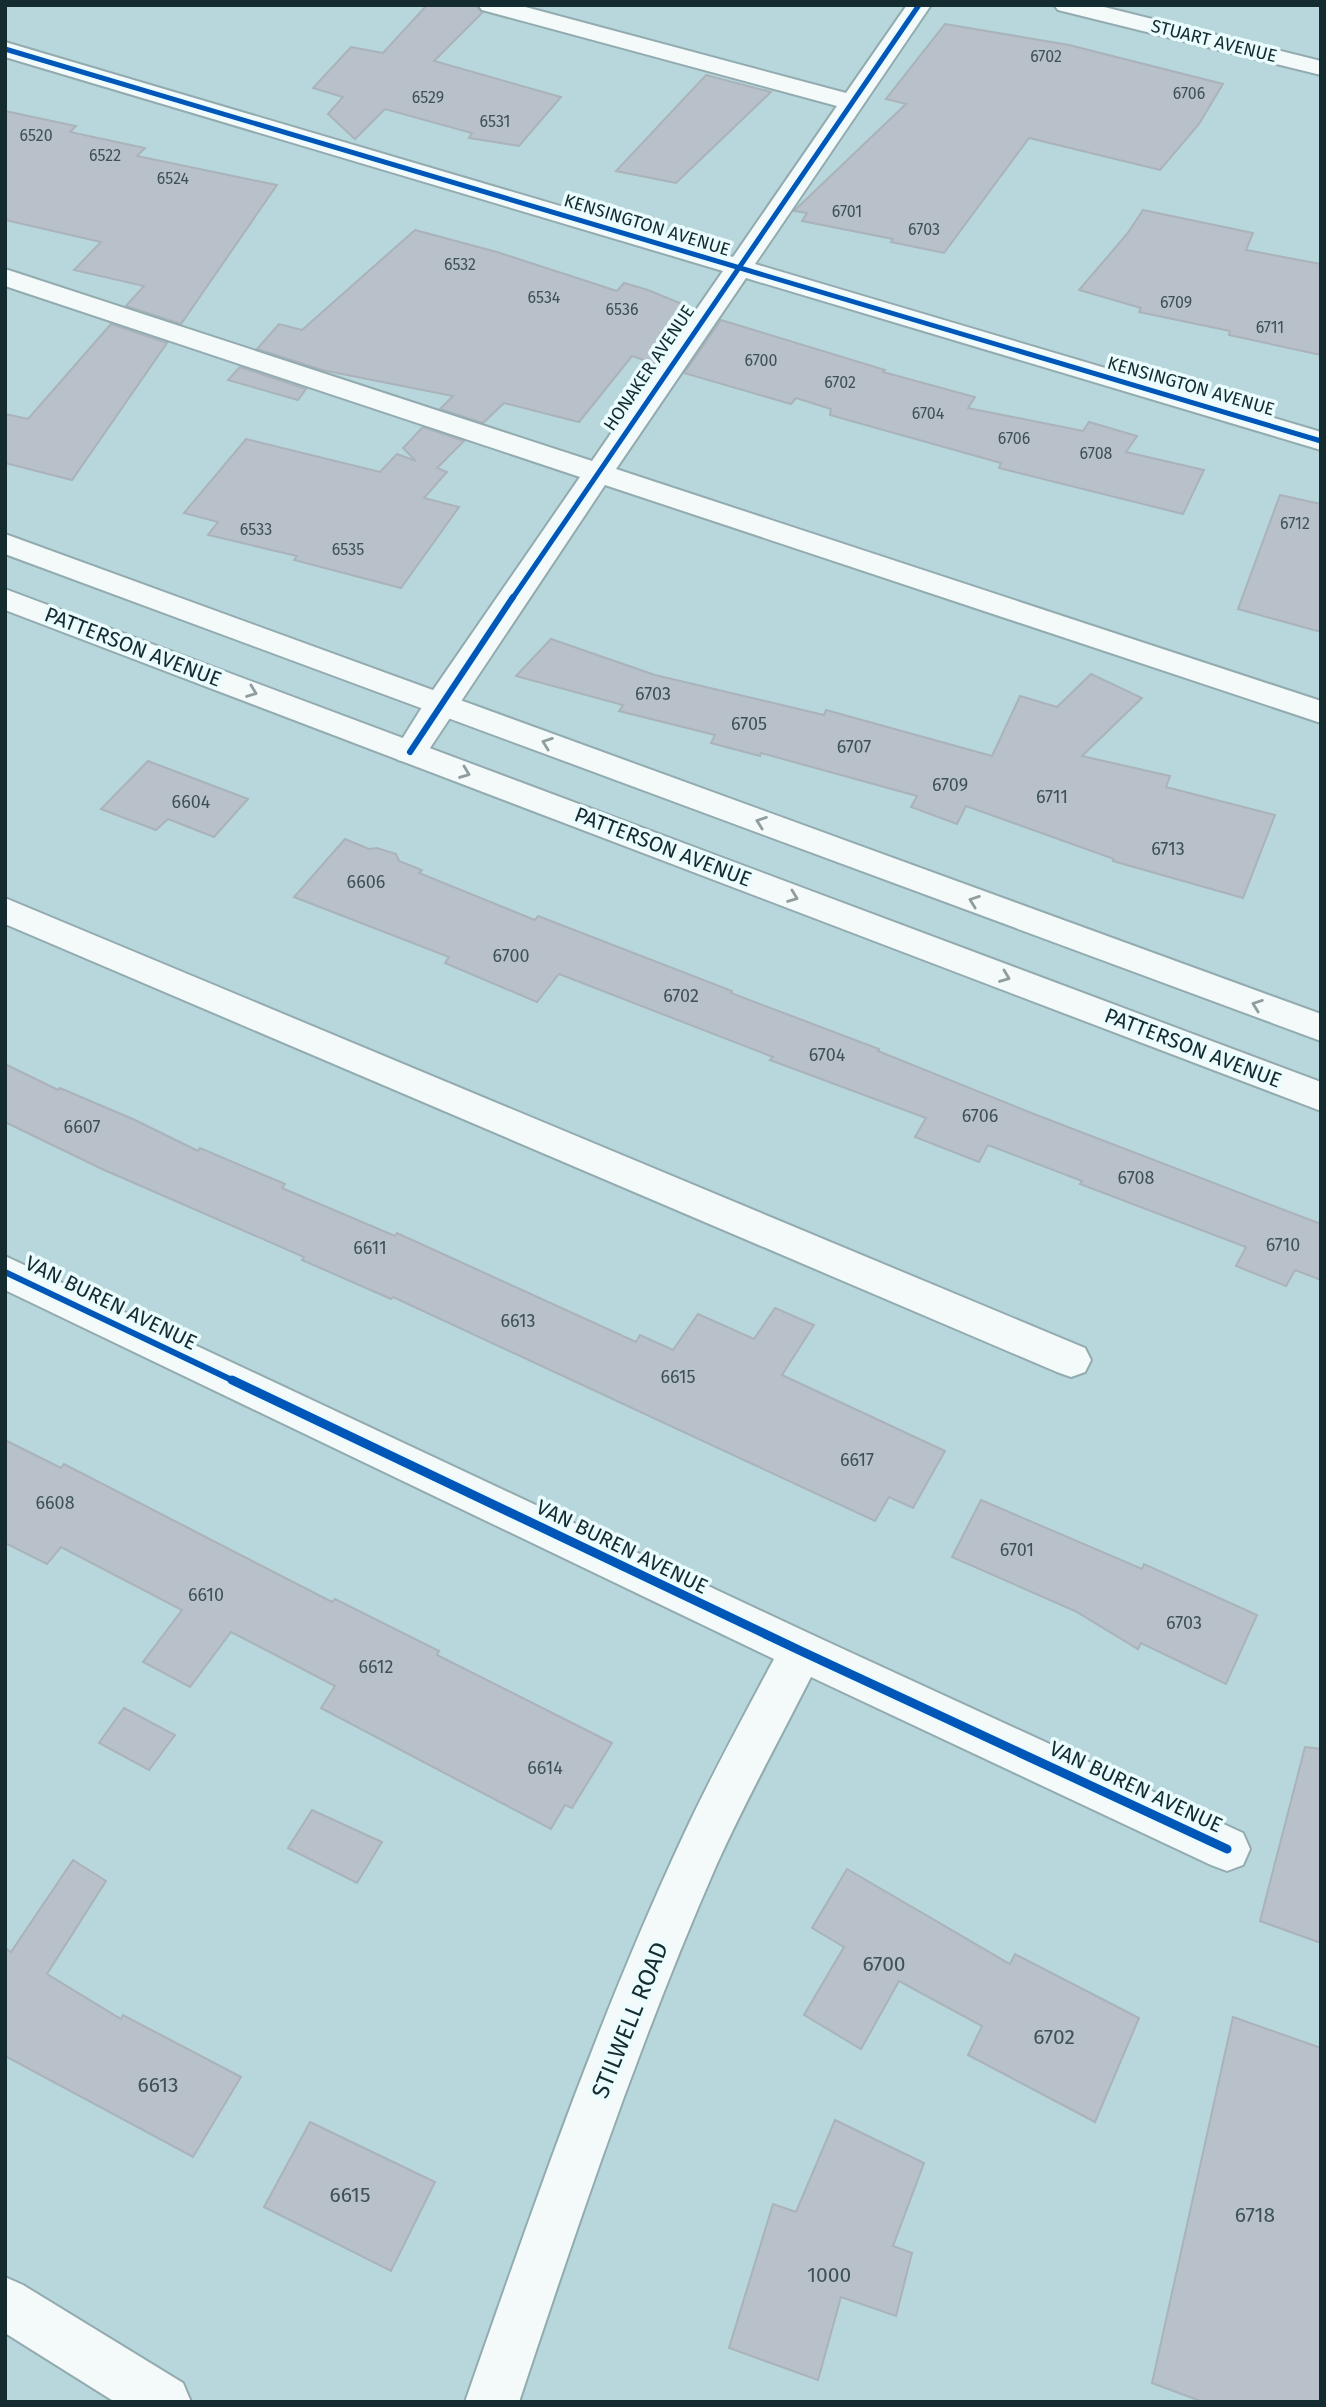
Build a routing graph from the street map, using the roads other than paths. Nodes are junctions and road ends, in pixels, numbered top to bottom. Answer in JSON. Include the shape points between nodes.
{"nodes":[{"id":1,"x":490,"y":5,"type":"edge"},
{"id":2,"x":919,"y":5,"type":"edge"},
{"id":3,"x":1066,"y":5,"type":"edge"},
{"id":4,"x":5,"y":49,"type":"edge"},
{"id":5,"x":1321,"y":68,"type":"edge"},
{"id":6,"x":852,"y":102,"type":"junction"},
{"id":7,"x":736,"y":268,"type":"junction"},
{"id":8,"x":5,"y":277,"type":"edge"},
{"id":9,"x":1321,"y":441,"type":"edge"},
{"id":10,"x":597,"y":472,"type":"junction"},
{"id":11,"x":5,"y":543,"type":"edge"},
{"id":12,"x":5,"y":599,"type":"edge"},
{"id":13,"x":440,"y":704,"type":"junction"},
{"id":14,"x":1321,"y":712,"type":"edge"},
{"id":15,"x":410,"y":752,"type":"junction"},
{"id":16,"x":5,"y":910,"type":"edge"},
{"id":17,"x":1321,"y":1028,"type":"edge"},
{"id":18,"x":1321,"y":1097,"type":"edge"},
{"id":19,"x":5,"y":1272,"type":"edge"},
{"id":20,"x":1071,"y":1360,"type":"dead end"},
{"id":21,"x":801,"y":1651,"type":"junction"},
{"id":22,"x":1227,"y":1849,"type":"dead end"},
{"id":23,"x":5,"y":2303,"type":"edge"},
{"id":24,"x":164,"y":2402,"type":"edge"},
{"id":25,"x":492,"y":2402,"type":"edge"}],
"edges":[{"from":1,"to":6,"type":"street"},
{"from":2,"to":6,"type":"street","name":"HONAKER AVENUE"},
{"from":3,"to":5,"type":"street","name":"STUART AVENUE"},
{"from":4,"to":7,"type":"street","name":"KENSINGTON AVENUE"},
{"from":6,"to":7,"type":"street","name":"HONAKER AVENUE"},
{"from":7,"to":9,"type":"street","name":"KENSINGTON AVENUE"},
{"from":7,"to":10,"type":"street","name":"HONAKER AVENUE"},
{"from":8,"to":10,"type":"street"},
{"from":10,"to":13,"type":"street","name":"HONAKER AVENUE"},
{"from":10,"to":14,"type":"street"},
{"from":11,"to":13,"type":"street"},
{"from":12,"to":15,"type":"street","name":"PATTERSON AVENUE","one_way":true},
{"from":13,"to":15,"type":"street","name":"HONAKER AVENUE"},
{"from":17,"to":13,"type":"street","one_way":true},
{"from":15,"to":18,"type":"street","name":"PATTERSON AVENUE","one_way":true},
{"from":16,"to":20,"type":"street"},
{"from":19,"to":21,"type":"street","name":"VAN BUREN AVENUE"},
{"from":21,"to":22,"type":"street","name":"VAN BUREN AVENUE"},
{"from":21,"to":25,"type":"street","name":"STILWELL ROAD","via":[[701,1849],[642,1984],[558,2206]]},
{"from":23,"to":24,"type":"street"}]}
